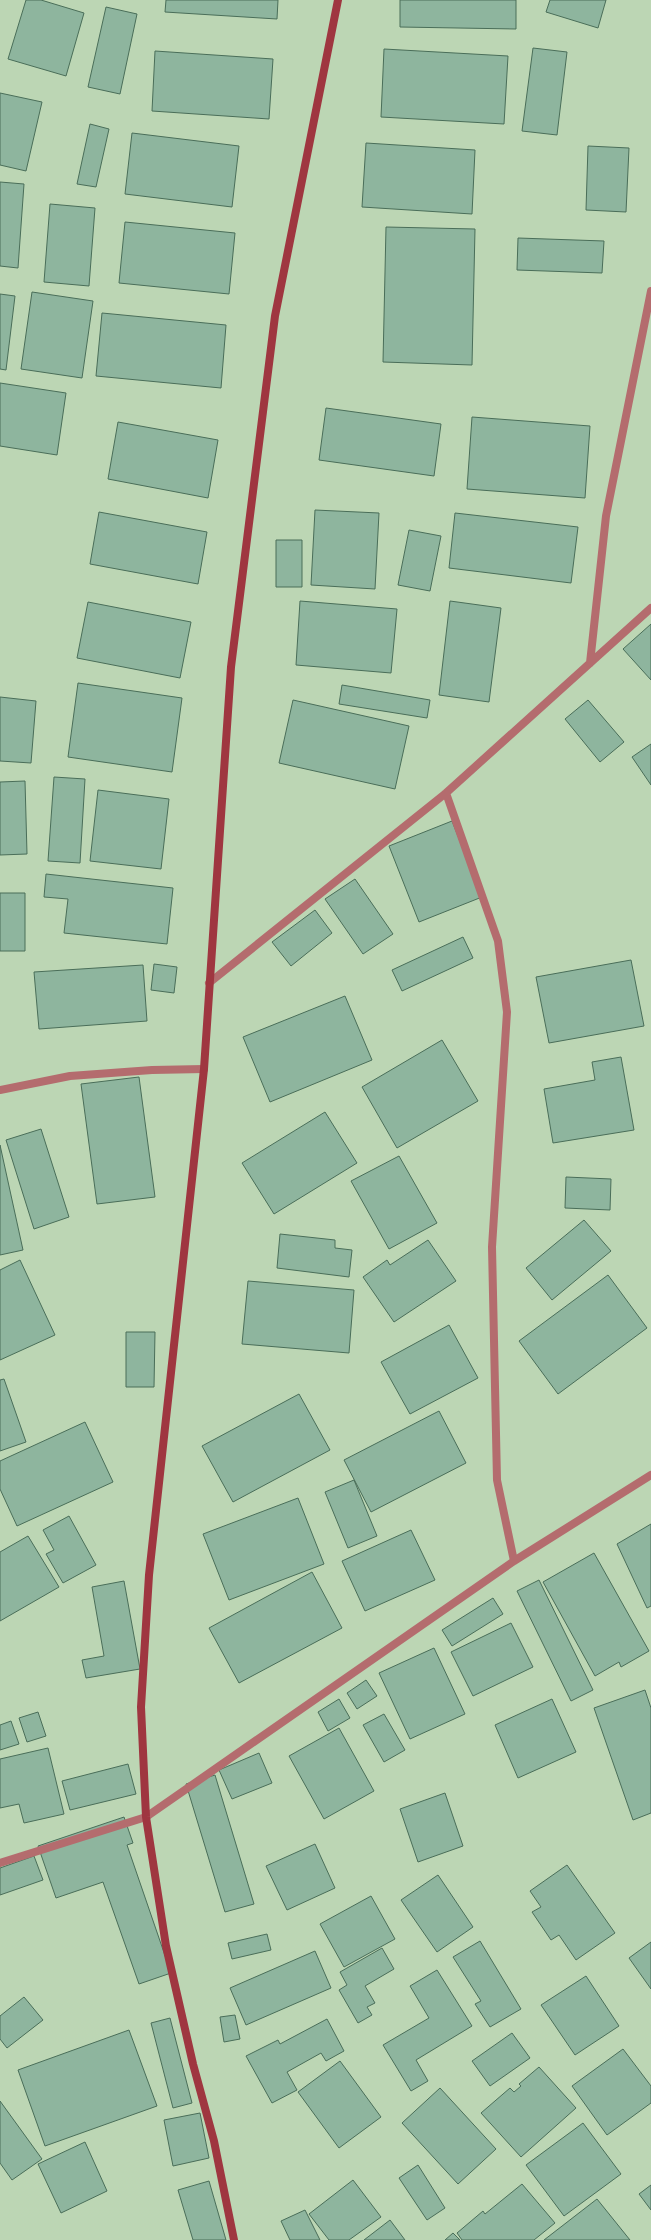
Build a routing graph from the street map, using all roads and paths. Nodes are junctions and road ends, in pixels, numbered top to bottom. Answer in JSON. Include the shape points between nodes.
{"nodes":[{"id":1,"x":338,"y":0,"type":"edge"},
{"id":2,"x":651,"y":291,"type":"edge"},
{"id":3,"x":651,"y":608,"type":"edge"},
{"id":4,"x":590,"y":663,"type":"junction"},
{"id":5,"x":446,"y":793,"type":"junction"},
{"id":6,"x":209,"y":983,"type":"junction"},
{"id":7,"x":204,"y":1069,"type":"junction"},
{"id":8,"x":0,"y":1090,"type":"edge"},
{"id":9,"x":651,"y":1475,"type":"edge"},
{"id":10,"x":514,"y":1561,"type":"junction"},
{"id":11,"x":146,"y":1817,"type":"junction"},
{"id":12,"x":0,"y":1863,"type":"edge"},
{"id":13,"x":234,"y":2240,"type":"edge"}],
"edges":[{"from":1,"to":6,"type":"street","via":[[275,316],[231,667]]},
{"from":2,"to":4,"type":"street","via":[[606,516]]},
{"from":3,"to":4,"type":"street"},
{"from":4,"to":5,"type":"street"},
{"from":5,"to":6,"type":"street"},
{"from":5,"to":10,"type":"street","via":[[498,941],[507,1012],[492,1247],[497,1480]]},
{"from":6,"to":7,"type":"street"},
{"from":7,"to":8,"type":"street","via":[[70,1076]]},
{"from":7,"to":11,"type":"street","via":[[149,1575],[141,1707]]},
{"from":9,"to":10,"type":"street"},
{"from":10,"to":11,"type":"street"},
{"from":11,"to":12,"type":"street"},
{"from":11,"to":13,"type":"street","via":[[166,1946],[214,2141]]}]}
